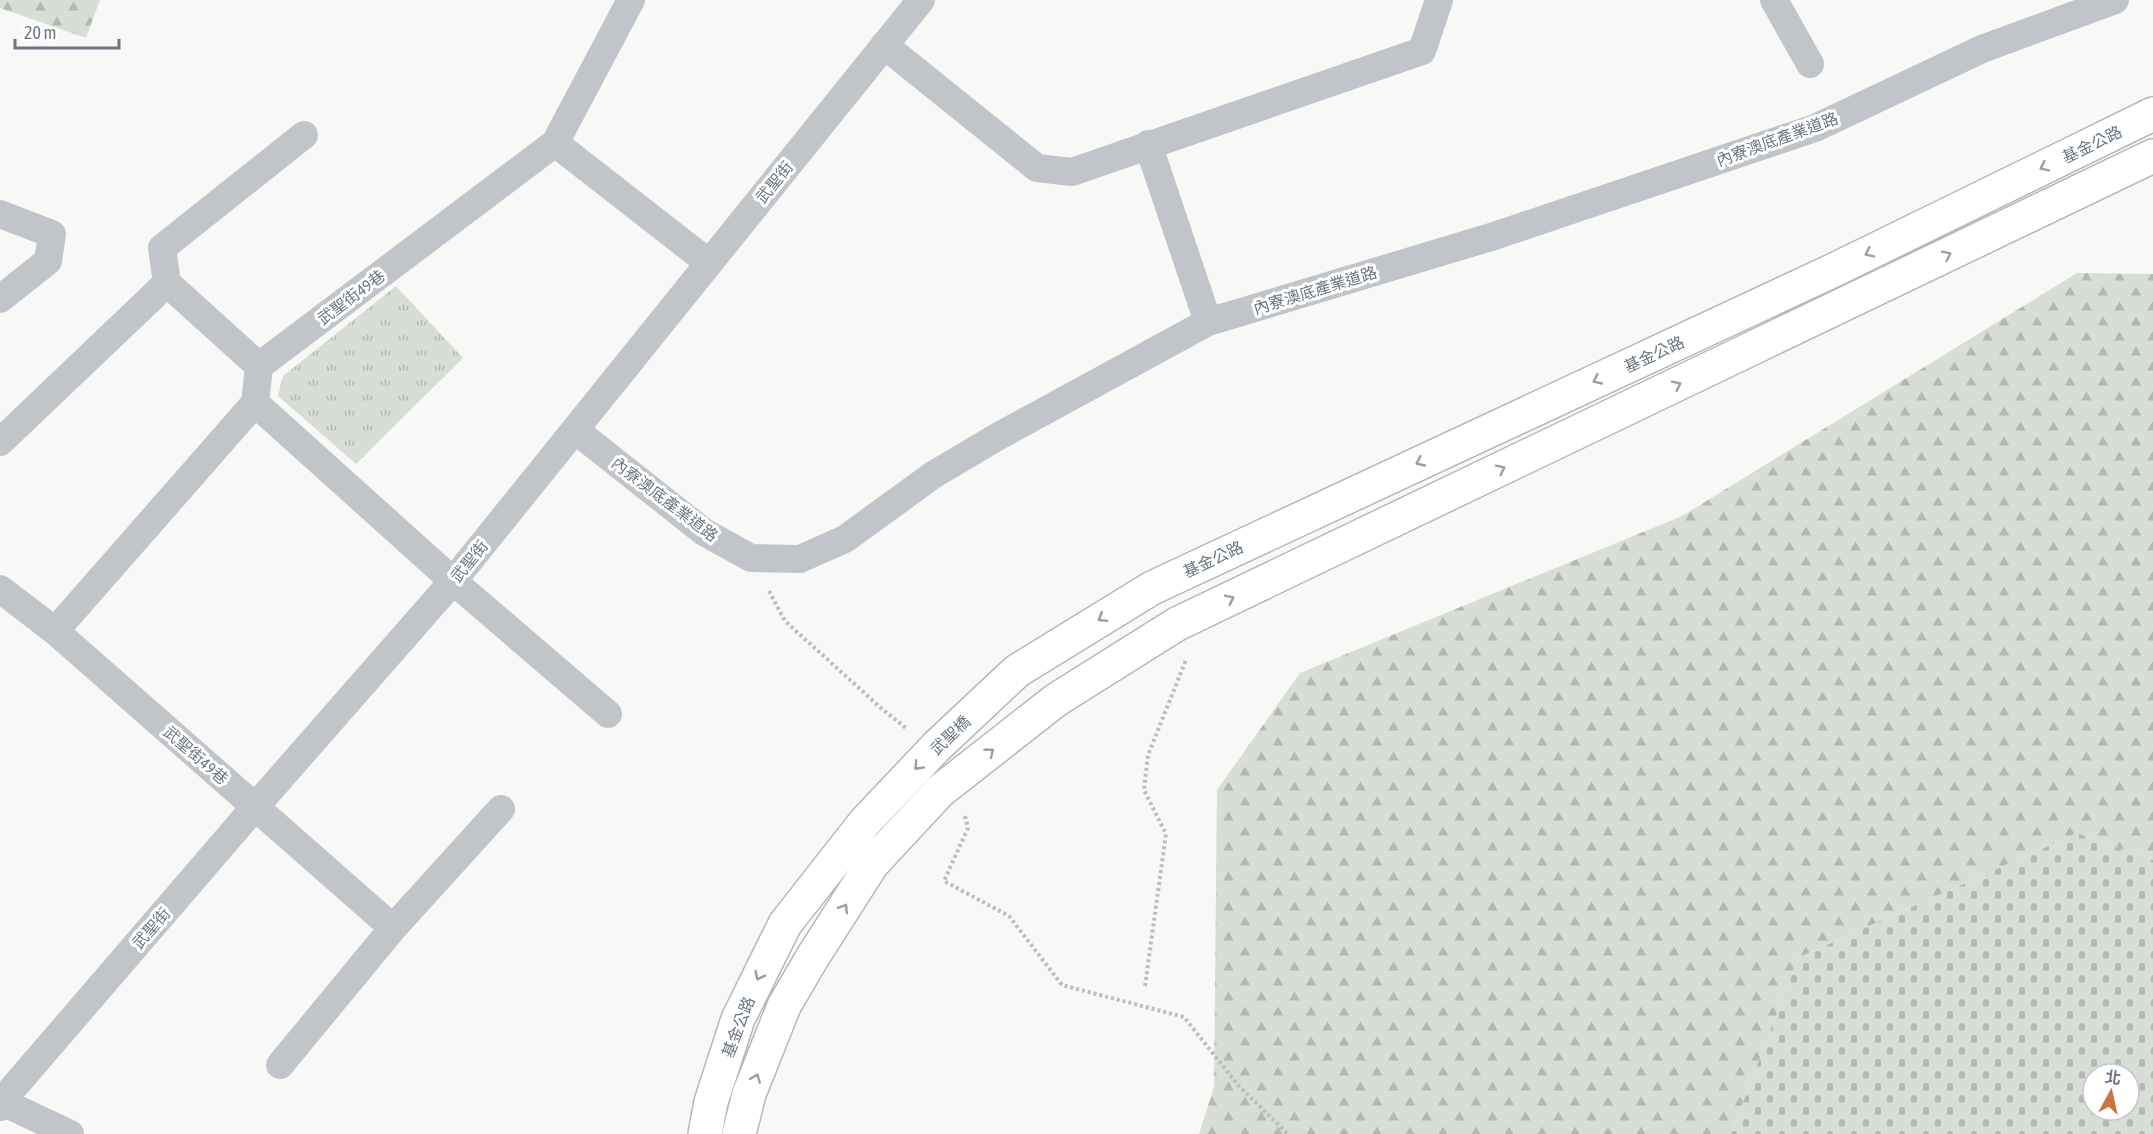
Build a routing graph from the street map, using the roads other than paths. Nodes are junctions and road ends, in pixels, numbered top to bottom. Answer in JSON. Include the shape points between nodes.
{"nodes":[{"id":1,"x":631,"y":0,"type":"edge"},
{"id":2,"x":921,"y":0,"type":"edge"},
{"id":3,"x":1439,"y":0,"type":"edge"},
{"id":4,"x":1774,"y":0,"type":"edge"},
{"id":5,"x":2115,"y":0,"type":"edge"},
{"id":6,"x":884,"y":45,"type":"junction"},
{"id":7,"x":1810,"y":64,"type":"dead end"},
{"id":8,"x":2153,"y":114,"type":"edge"},
{"id":9,"x":304,"y":135,"type":"dead end"},
{"id":10,"x":555,"y":143,"type":"junction"},
{"id":11,"x":1148,"y":144,"type":"junction"},
{"id":12,"x":2153,"y":156,"type":"edge"},
{"id":13,"x":0,"y":214,"type":"edge"},
{"id":14,"x":709,"y":263,"type":"junction"},
{"id":15,"x":167,"y":283,"type":"junction"},
{"id":16,"x":0,"y":299,"type":"edge"},
{"id":17,"x":1208,"y":322,"type":"junction"},
{"id":18,"x":259,"y":366,"type":"junction"},
{"id":19,"x":255,"y":403,"type":"junction"},
{"id":20,"x":575,"y":430,"type":"junction"},
{"id":21,"x":0,"y":442,"type":"edge"},
{"id":22,"x":453,"y":581,"type":"junction"},
{"id":23,"x":1152,"y":588,"type":"joint"},
{"id":24,"x":0,"y":589,"type":"edge"},
{"id":25,"x":55,"y":632,"type":"junction"},
{"id":26,"x":608,"y":714,"type":"dead end"},
{"id":27,"x":255,"y":807,"type":"junction"},
{"id":28,"x":501,"y":809,"type":"dead end"},
{"id":29,"x":785,"y":924,"type":"joint"},
{"id":30,"x":393,"y":928,"type":"junction"},
{"id":31,"x":280,"y":1065,"type":"dead end"},
{"id":32,"x":0,"y":1103,"type":"edge"},
{"id":33,"x":70,"y":1134,"type":"edge"},
{"id":34,"x":705,"y":1134,"type":"edge"},
{"id":35,"x":739,"y":1134,"type":"edge"}],
"edges":[{"from":1,"to":10,"type":"street","name":"武聖街49巷"},
{"from":2,"to":6,"type":"street","name":"武聖街"},
{"from":3,"to":11,"type":"street","via":[[1422,51]]},
{"from":4,"to":7,"type":"street"},
{"from":5,"to":17,"type":"street","name":"內寮澳底產業道路","via":[[1983,49],[1815,128],[1491,237]]},
{"from":6,"to":11,"type":"street","via":[[1036,168],[1072,172]]},
{"from":6,"to":14,"type":"street","name":"武聖街"},
{"from":8,"to":23,"type":"main road","name":"基金公路","one_way":true,"via":[[1834,270]]},
{"from":9,"to":15,"type":"street","via":[[162,248]]},
{"from":10,"to":14,"type":"street"},
{"from":10,"to":18,"type":"street","name":"武聖街49巷"},
{"from":11,"to":17,"type":"street"},
{"from":35,"to":12,"type":"main road","one_way":true,"bridge":true,"via":[[749,1094],[784,1006],[872,864],[940,791],[1056,700],[1189,618]]},
{"from":13,"to":16,"type":"street","via":[[52,234],[48,261]]},
{"from":14,"to":20,"type":"street","name":"武聖街"},
{"from":15,"to":18,"type":"street"},
{"from":15,"to":21,"type":"street"},
{"from":17,"to":20,"type":"street","name":"內寮澳底產業道路","via":[[997,437],[933,475],[845,539],[800,559],[751,558],[704,532]]},
{"from":18,"to":19,"type":"street"},
{"from":19,"to":22,"type":"street"},
{"from":19,"to":25,"type":"street"},
{"from":20,"to":22,"type":"street","name":"武聖街"},
{"from":22,"to":26,"type":"street"},
{"from":22,"to":27,"type":"street","name":"武聖街"},
{"from":23,"to":29,"type":"main road","name":"武聖橋","one_way":true,"bridge":true,"via":[[1017,671],[936,747],[865,822]]},
{"from":24,"to":25,"type":"street","name":"武聖街49巷"},
{"from":25,"to":27,"type":"street","name":"武聖街49巷"},
{"from":27,"to":30,"type":"street","name":"武聖街49巷"},
{"from":27,"to":32,"type":"street","name":"武聖街"},
{"from":28,"to":30,"type":"street"},
{"from":29,"to":34,"type":"main road","name":"基金公路","one_way":true,"via":[[738,1019],[711,1102]]},
{"from":30,"to":31,"type":"street"},
{"from":32,"to":33,"type":"street"}]}
